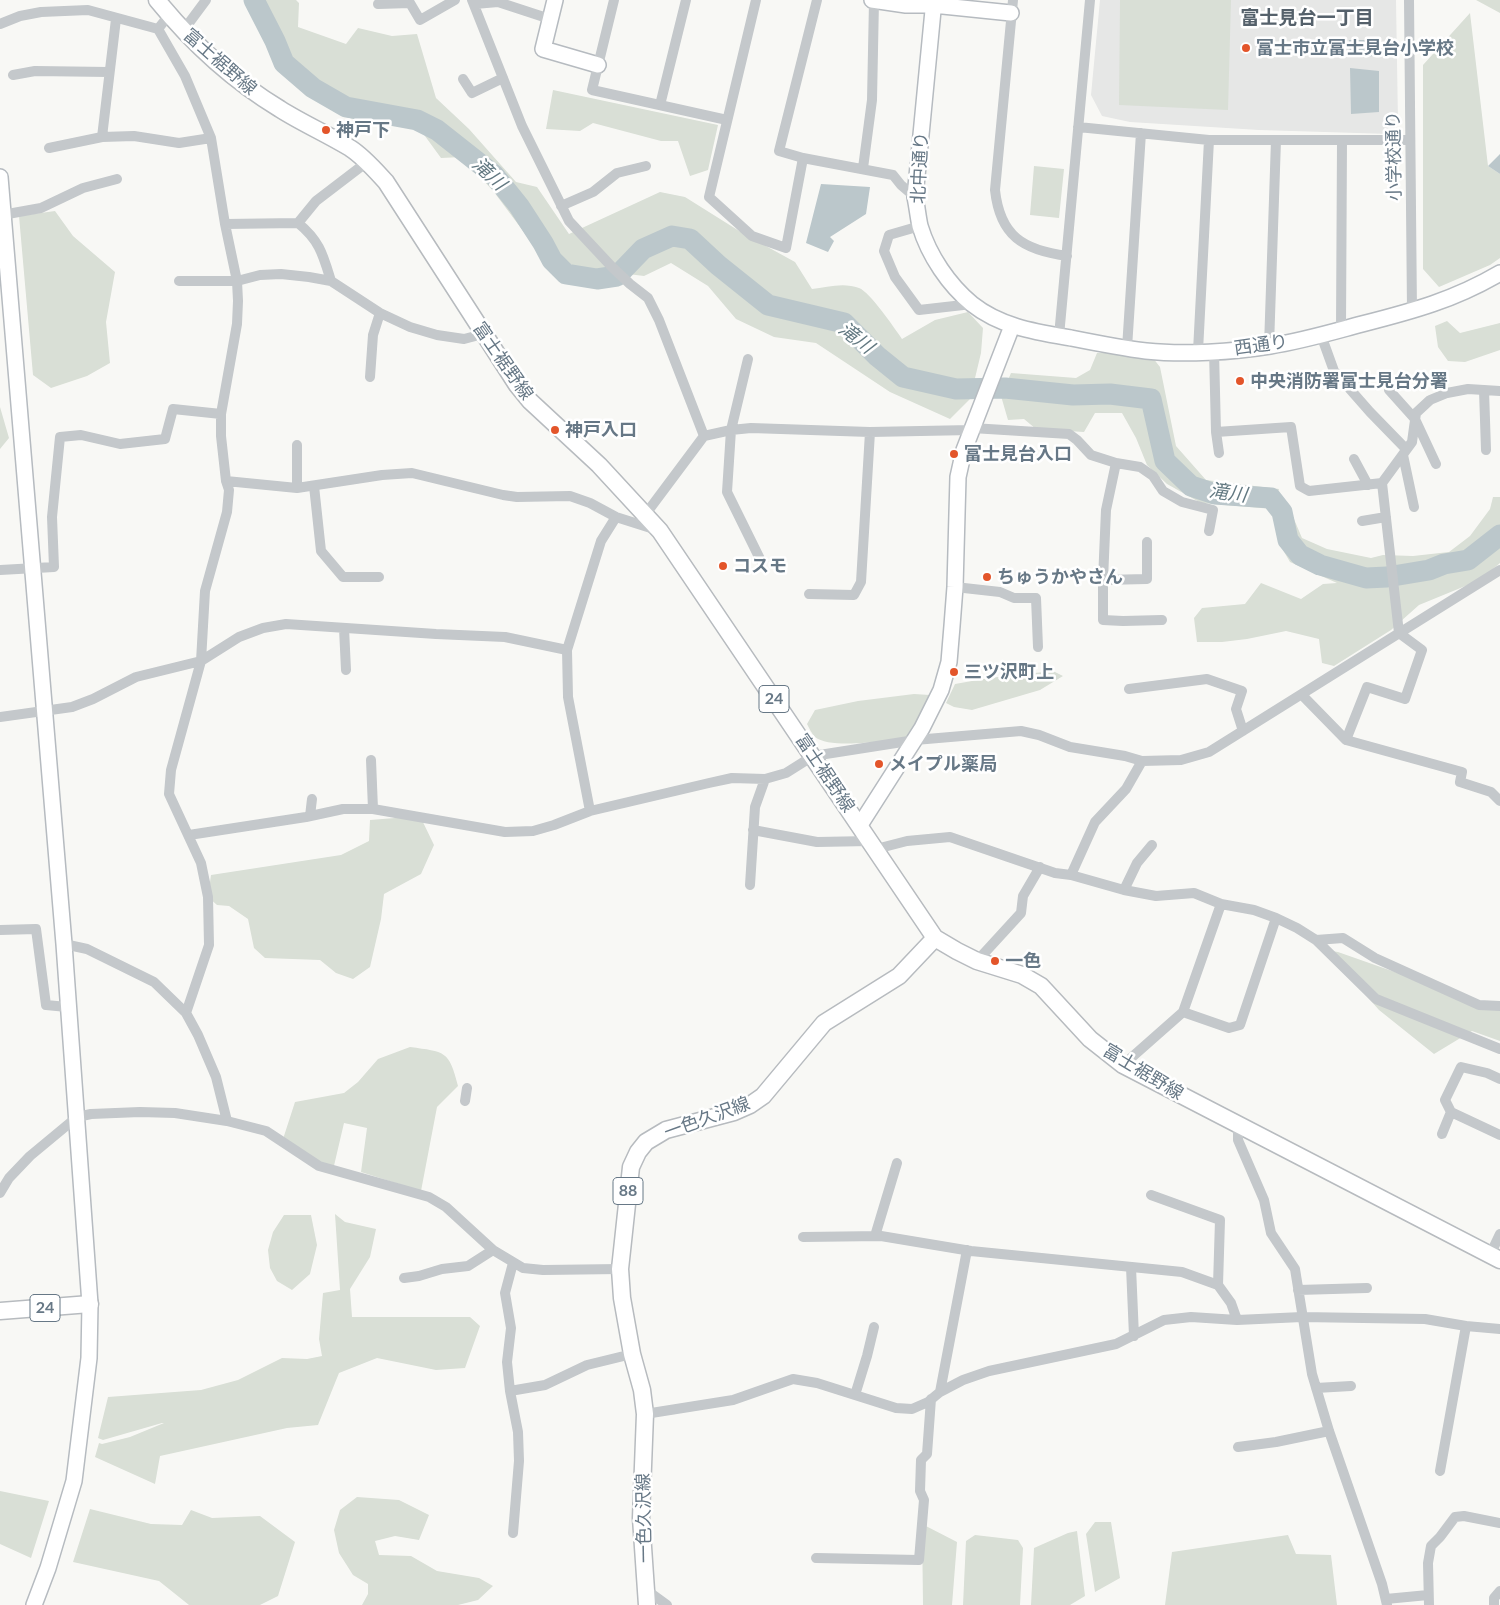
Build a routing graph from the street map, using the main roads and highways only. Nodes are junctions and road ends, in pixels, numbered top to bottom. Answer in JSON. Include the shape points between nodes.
{"nodes":[{"id":1,"x":157,"y":0,"type":"edge"},
{"id":2,"x":936,"y":938,"type":"junction"},
{"id":3,"x":1495,"y":1258,"type":"edge"},
{"id":4,"x":90,"y":1304,"type":"road end"},
{"id":5,"x":0,"y":1311,"type":"edge"},
{"id":6,"x":646,"y":1597,"type":"edge"}],
"edges":[{"from":1,"to":2,"type":"main road","name":"富士裾野線","number":"24","via":[[210,58],[249,89],[351,149],[386,182],[517,385],[599,465],[660,531]]},
{"from":2,"to":3,"type":"main road","name":"富士裾野線","number":"24","via":[[957,952],[1022,975],[1041,986],[1090,1039],[1123,1065]]},
{"from":2,"to":6,"type":"main road","name":"一色久沢線","number":"88","via":[[899,976],[824,1023],[763,1096],[734,1112],[666,1130],[646,1142],[631,1167],[620,1270],[622,1298],[645,1414],[641,1518]]},
{"from":4,"to":5,"type":"main road","number":"24"}]}
